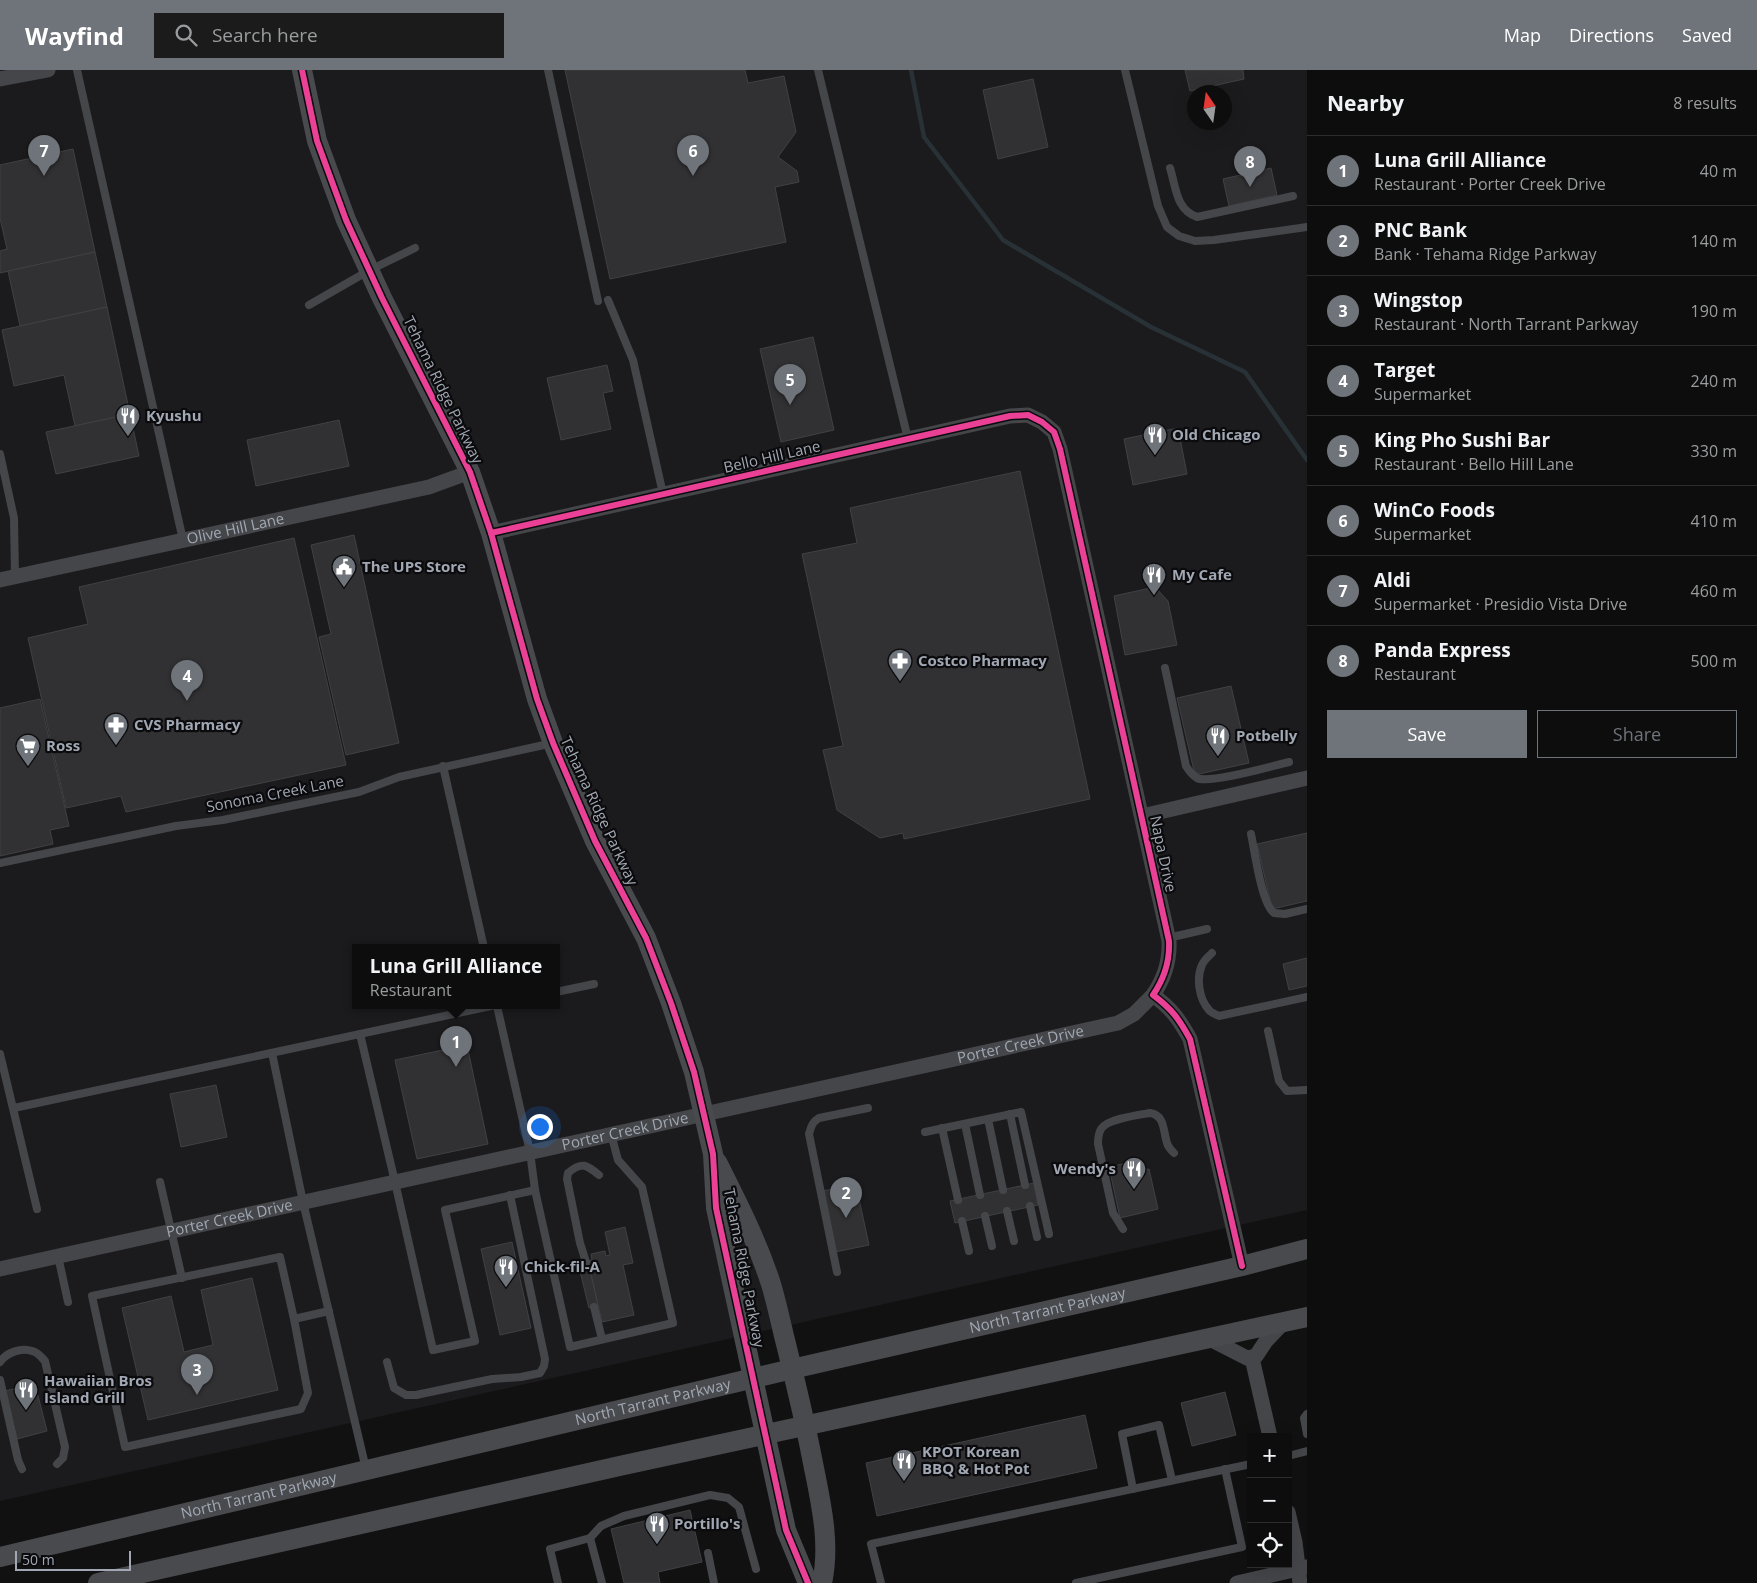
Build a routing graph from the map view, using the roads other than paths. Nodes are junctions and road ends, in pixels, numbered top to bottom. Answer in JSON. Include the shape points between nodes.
{"nodes":[{"id":1,"x":48,"y":70,"type":"edge"},
{"id":2,"x":77,"y":70,"type":"edge"},
{"id":3,"x":302,"y":70,"type":"edge"},
{"id":4,"x":548,"y":70,"type":"edge"},
{"id":5,"x":818,"y":70,"type":"edge"},
{"id":6,"x":1125,"y":70,"type":"edge"},
{"id":7,"x":0,"y":79,"type":"edge"},
{"id":8,"x":1170,"y":168,"type":"dead end"},
{"id":9,"x":1294,"y":196,"type":"dead end"},
{"id":10,"x":1307,"y":227,"type":"edge"},
{"id":11,"x":415,"y":248,"type":"dead end"},
{"id":12,"x":370,"y":270,"type":"junction"},
{"id":13,"x":608,"y":300,"type":"dead end"},
{"id":14,"x":598,"y":301,"type":"dead end"},
{"id":15,"x":310,"y":305,"type":"dead end"},
{"id":16,"x":1054,"y":432,"type":"joint"},
{"id":17,"x":908,"y":439,"type":"junction"},
{"id":18,"x":0,"y":454,"type":"edge"},
{"id":19,"x":470,"y":472,"type":"junction"},
{"id":20,"x":663,"y":494,"type":"junction"},
{"id":21,"x":491,"y":533,"type":"junction"},
{"id":22,"x":183,"y":540,"type":"junction"},
{"id":23,"x":7,"y":579,"type":"edge"},
{"id":24,"x":1165,"y":668,"type":"dead end"},
{"id":25,"x":553,"y":743,"type":"junction"},
{"id":26,"x":1290,"y":762,"type":"dead end"},
{"id":27,"x":443,"y":766,"type":"junction"},
{"id":28,"x":1307,"y":778,"type":"edge"},
{"id":29,"x":1142,"y":816,"type":"junction"},
{"id":30,"x":1251,"y":834,"type":"dead end"},
{"id":31,"x":0,"y":863,"type":"edge"},
{"id":32,"x":1307,"y":909,"type":"edge"},
{"id":33,"x":1207,"y":929,"type":"dead end"},
{"id":34,"x":1168,"y":938,"type":"junction"},
{"id":35,"x":483,"y":944,"type":"edge"},
{"id":36,"x":1212,"y":953,"type":"dead end"},
{"id":37,"x":594,"y":984,"type":"dead end"},
{"id":38,"x":560,"y":991,"type":"edge"},
{"id":39,"x":1153,"y":995,"type":"junction"},
{"id":40,"x":1307,"y":997,"type":"edge"},
{"id":41,"x":477,"y":1009,"type":"edge"},
{"id":42,"x":498,"y":1009,"type":"edge"},
{"id":43,"x":1268,"y":1031,"type":"dead end"},
{"id":44,"x":360,"y":1034,"type":"junction"},
{"id":45,"x":272,"y":1053,"type":"junction"},
{"id":46,"x":0,"y":1054,"type":"edge"},
{"id":47,"x":1307,"y":1090,"type":"edge"},
{"id":48,"x":14,"y":1108,"type":"junction"},
{"id":49,"x":868,"y":1108,"type":"dead end"},
{"id":50,"x":703,"y":1114,"type":"junction"},
{"id":51,"x":1010,"y":1114,"type":"junction"},
{"id":52,"x":988,"y":1119,"type":"junction"},
{"id":53,"x":965,"y":1124,"type":"junction"},
{"id":54,"x":942,"y":1128,"type":"junction"},
{"id":55,"x":926,"y":1132,"type":"dead end"},
{"id":56,"x":611,"y":1134,"type":"junction"},
{"id":57,"x":530,"y":1152,"type":"junction"},
{"id":58,"x":1174,"y":1153,"type":"dead end"},
{"id":59,"x":712,"y":1154,"type":"junction"},
{"id":60,"x":599,"y":1175,"type":"dead end"},
{"id":61,"x":160,"y":1182,"type":"dead end"},
{"id":62,"x":395,"y":1182,"type":"junction"},
{"id":63,"x":1025,"y":1184,"type":"dead end"},
{"id":64,"x":535,"y":1190,"type":"junction"},
{"id":65,"x":1003,"y":1190,"type":"dead end"},
{"id":66,"x":980,"y":1195,"type":"dead end"},
{"id":67,"x":510,"y":1196,"type":"junction"},
{"id":68,"x":958,"y":1200,"type":"dead end"},
{"id":69,"x":303,"y":1202,"type":"junction"},
{"id":70,"x":1030,"y":1206,"type":"dead end"},
{"id":71,"x":37,"y":1209,"type":"dead end"},
{"id":72,"x":1008,"y":1211,"type":"dead end"},
{"id":73,"x":985,"y":1216,"type":"dead end"},
{"id":74,"x":962,"y":1221,"type":"dead end"},
{"id":75,"x":1123,"y":1229,"type":"dead end"},
{"id":76,"x":170,"y":1231,"type":"junction"},
{"id":77,"x":1049,"y":1234,"type":"dead end"},
{"id":78,"x":1037,"y":1237,"type":"dead end"},
{"id":79,"x":1014,"y":1241,"type":"dead end"},
{"id":80,"x":992,"y":1246,"type":"dead end"},
{"id":81,"x":1307,"y":1249,"type":"edge"},
{"id":82,"x":969,"y":1251,"type":"dead end"},
{"id":83,"x":58,"y":1256,"type":"junction"},
{"id":84,"x":586,"y":1262,"type":"dead end"},
{"id":85,"x":1242,"y":1266,"type":"junction"},
{"id":86,"x":0,"y":1269,"type":"edge"},
{"id":87,"x":837,"y":1272,"type":"dead end"},
{"id":88,"x":182,"y":1278,"type":"junction"},
{"id":89,"x":68,"y":1302,"type":"dead end"},
{"id":90,"x":594,"y":1307,"type":"dead end"},
{"id":91,"x":329,"y":1311,"type":"junction"},
{"id":92,"x":1307,"y":1317,"type":"edge"},
{"id":93,"x":294,"y":1319,"type":"junction"},
{"id":94,"x":1285,"y":1321,"type":"junction"},
{"id":95,"x":1208,"y":1338,"type":"junction"},
{"id":96,"x":602,"y":1339,"type":"junction"},
{"id":97,"x":1252,"y":1358,"type":"junction"},
{"id":98,"x":0,"y":1362,"type":"edge"},
{"id":99,"x":387,"y":1362,"type":"dead end"},
{"id":100,"x":792,"y":1369,"type":"junction"},
{"id":101,"x":752,"y":1378,"type":"junction"},
{"id":102,"x":0,"y":1380,"type":"edge"},
{"id":103,"x":1307,"y":1414,"type":"edge"},
{"id":104,"x":806,"y":1426,"type":"junction"},
{"id":105,"x":1269,"y":1433,"type":"edge"},
{"id":106,"x":765,"y":1434,"type":"junction"},
{"id":107,"x":1307,"y":1434,"type":"edge"},
{"id":108,"x":1307,"y":1452,"type":"edge"},
{"id":109,"x":1292,"y":1455,"type":"edge"},
{"id":110,"x":57,"y":1464,"type":"dead end"},
{"id":111,"x":1247,"y":1465,"type":"edge"},
{"id":112,"x":22,"y":1468,"type":"dead end"},
{"id":113,"x":1225,"y":1469,"type":"junction"},
{"id":114,"x":366,"y":1470,"type":"junction"},
{"id":115,"x":1172,"y":1480,"type":"junction"},
{"id":116,"x":1133,"y":1489,"type":"junction"},
{"id":117,"x":1291,"y":1523,"type":"edge"},
{"id":118,"x":590,"y":1538,"type":"junction"},
{"id":119,"x":708,"y":1553,"type":"dead end"},
{"id":120,"x":0,"y":1557,"type":"edge"},
{"id":121,"x":756,"y":1568,"type":"dead end"},
{"id":122,"x":1302,"y":1573,"type":"edge"},
{"id":123,"x":1119,"y":1574,"type":"junction"},
{"id":124,"x":98,"y":1583,"type":"edge"},
{"id":125,"x":558,"y":1583,"type":"edge"},
{"id":126,"x":602,"y":1583,"type":"edge"},
{"id":127,"x":714,"y":1583,"type":"edge"},
{"id":128,"x":808,"y":1583,"type":"edge"},
{"id":129,"x":822,"y":1583,"type":"edge"},
{"id":130,"x":881,"y":1583,"type":"edge"},
{"id":131,"x":1076,"y":1583,"type":"edge"},
{"id":132,"x":1121,"y":1583,"type":"edge"},
{"id":133,"x":1237,"y":1583,"type":"edge"}],
"edges":[{"from":1,"to":7,"type":"street"},
{"from":2,"to":22,"type":"lane"},
{"from":3,"to":12,"type":"main road","name":"Tehama Ridge Parkway","via":[[317,141],[346,220]]},
{"from":4,"to":14,"type":"lane"},
{"from":5,"to":17,"type":"lane"},
{"from":6,"to":10,"type":"lane","via":[[1158,206],[1167,227],[1194,241]]},
{"from":8,"to":9,"type":"lane","via":[[1181,207],[1196,217]]},
{"from":11,"to":12,"type":"lane"},
{"from":12,"to":15,"type":"lane"},
{"from":12,"to":19,"type":"main road","name":"Tehama Ridge Parkway"},
{"from":13,"to":20,"type":"lane","via":[[633,360]]},
{"from":16,"to":17,"type":"street","name":"Bello Hill Lane","via":[[1028,415],[1010,416]]},
{"from":16,"to":29,"type":"street","name":"Napa Drive"},
{"from":17,"to":20,"type":"street","name":"Bello Hill Lane"},
{"from":18,"to":23,"type":"lane","via":[[14,518]]},
{"from":19,"to":21,"type":"main road","name":"Tehama Ridge Parkway"},
{"from":19,"to":22,"type":"street","name":"Olive Hill Lane","via":[[429,487]]},
{"from":20,"to":21,"type":"street","name":"Bello Hill Lane"},
{"from":21,"to":25,"type":"main road","name":"Tehama Ridge Parkway","via":[[537,699]]},
{"from":22,"to":23,"type":"street","name":"Olive Hill Lane"},
{"from":24,"to":26,"type":"lane","via":[[1190,773],[1198,778],[1212,779]]},
{"from":25,"to":27,"type":"lane","name":"Sonoma Creek Lane"},
{"from":25,"to":50,"type":"main road","name":"Tehama Ridge Parkway","via":[[595,841],[646,938],[694,1072]]},
{"from":27,"to":31,"type":"lane","name":"Sonoma Creek Lane","via":[[399,777],[359,792]]},
{"from":27,"to":35,"type":"lane"},
{"from":28,"to":29,"type":"street"},
{"from":29,"to":34,"type":"street","name":"Napa Drive"},
{"from":30,"to":32,"type":"lane","via":[[1269,909],[1285,914]]},
{"from":33,"to":34,"type":"lane"},
{"from":34,"to":39,"type":"street","name":"Napa Drive","via":[[1170,954],[1161,984]]},
{"from":36,"to":40,"type":"lane","via":[[1199,974],[1200,990],[1210,1012],[1219,1016]]},
{"from":37,"to":38,"type":"lane"},
{"from":39,"to":50,"type":"street","name":"Porter Creek Drive","via":[[1134,1014],[1118,1023]]},
{"from":39,"to":85,"type":"street","via":[[1170,1008],[1190,1039]]},
{"from":41,"to":44,"type":"lane"},
{"from":42,"to":57,"type":"lane"},
{"from":43,"to":47,"type":"lane","via":[[1279,1082],[1287,1091]]},
{"from":44,"to":45,"type":"lane"},
{"from":44,"to":62,"type":"lane"},
{"from":45,"to":48,"type":"lane"},
{"from":45,"to":69,"type":"lane"},
{"from":46,"to":48,"type":"lane"},
{"from":48,"to":71,"type":"lane"},
{"from":49,"to":87,"type":"lane","via":[[815,1120],[808,1134]]},
{"from":50,"to":56,"type":"street","name":"Porter Creek Drive"},
{"from":50,"to":59,"type":"main road","name":"Tehama Ridge Parkway"},
{"from":51,"to":52,"type":"lane"},
{"from":51,"to":63,"type":"lane"},
{"from":51,"to":77,"type":"lane","via":[[1021,1112]]},
{"from":52,"to":53,"type":"lane"},
{"from":52,"to":65,"type":"lane"},
{"from":53,"to":54,"type":"lane"},
{"from":53,"to":66,"type":"lane"},
{"from":54,"to":55,"type":"lane"},
{"from":54,"to":68,"type":"lane"},
{"from":56,"to":57,"type":"street","name":"Porter Creek Drive"},
{"from":56,"to":96,"type":"lane","via":[[618,1160],[642,1187],[673,1323]]},
{"from":57,"to":62,"type":"street","name":"Porter Creek Drive"},
{"from":57,"to":64,"type":"lane"},
{"from":58,"to":75,"type":"lane","via":[[1167,1145],[1163,1124],[1154,1113],[1108,1122],[1102,1127],[1098,1144],[1113,1213]]},
{"from":59,"to":100,"type":"main road","name":"Tehama Ridge Parkway","via":[[750,1229],[771,1284]]},
{"from":59,"to":101,"type":"main road","name":"Tehama Ridge Parkway","via":[[716,1208]]},
{"from":60,"to":84,"type":"lane","via":[[584,1165],[568,1172]]},
{"from":61,"to":76,"type":"lane"},
{"from":62,"to":67,"type":"lane","via":[[433,1350],[475,1341],[445,1210]]},
{"from":62,"to":69,"type":"street","name":"Porter Creek Drive"},
{"from":64,"to":67,"type":"lane"},
{"from":64,"to":96,"type":"lane","via":[[570,1347]]},
{"from":67,"to":99,"type":"lane","via":[[545,1359],[540,1373],[406,1395],[394,1388]]},
{"from":69,"to":76,"type":"street","name":"Porter Creek Drive"},
{"from":69,"to":91,"type":"lane"},
{"from":70,"to":78,"type":"lane"},
{"from":72,"to":79,"type":"lane"},
{"from":73,"to":80,"type":"lane"},
{"from":74,"to":82,"type":"lane"},
{"from":76,"to":83,"type":"street","name":"Porter Creek Drive"},
{"from":76,"to":88,"type":"lane"},
{"from":81,"to":85,"type":"main road","name":"North Tarrant Parkway"},
{"from":83,"to":86,"type":"street","name":"Porter Creek Drive"},
{"from":83,"to":89,"type":"lane"},
{"from":85,"to":100,"type":"main road","name":"North Tarrant Parkway"},
{"from":88,"to":93,"type":"lane","via":[[280,1257]]},
{"from":88,"to":93,"type":"lane","via":[[92,1296],[125,1447],[301,1409],[308,1393]]},
{"from":90,"to":96,"type":"lane"},
{"from":91,"to":93,"type":"lane"},
{"from":91,"to":114,"type":"lane"},
{"from":92,"to":94,"type":"main road"},
{"from":94,"to":95,"type":"main road"},
{"from":94,"to":97,"type":"street"},
{"from":95,"to":97,"type":"street"},
{"from":95,"to":104,"type":"main road"},
{"from":97,"to":105,"type":"street"},
{"from":98,"to":110,"type":"lane","via":[[4,1356],[31,1350],[45,1361],[64,1447],[63,1458]]},
{"from":100,"to":101,"type":"main road","name":"North Tarrant Parkway"},
{"from":100,"to":104,"type":"main road","name":"Tehama Ridge Parkway"},
{"from":101,"to":106,"type":"main road","name":"Tehama Ridge Parkway"},
{"from":101,"to":114,"type":"main road","name":"North Tarrant Parkway"},
{"from":102,"to":112,"type":"lane"},
{"from":103,"to":107,"type":"lane","via":[[1304,1418]]},
{"from":104,"to":106,"type":"main road"},
{"from":104,"to":129,"type":"main road","name":"Tehama Ridge Parkway","via":[[825,1531]]},
{"from":106,"to":124,"type":"main road"},
{"from":106,"to":128,"type":"main road","name":"Tehama Ridge Parkway","via":[[786,1530]]},
{"from":108,"to":109,"type":"lane"},
{"from":111,"to":113,"type":"lane"},
{"from":113,"to":115,"type":"lane"},
{"from":113,"to":123,"type":"lane","via":[[1242,1547]]},
{"from":114,"to":120,"type":"main road","name":"North Tarrant Parkway"},
{"from":115,"to":116,"type":"lane"},
{"from":115,"to":116,"type":"lane","via":[[1159,1425],[1122,1434]]},
{"from":116,"to":130,"type":"lane","via":[[871,1544]]},
{"from":117,"to":122,"type":"street"},
{"from":118,"to":121,"type":"lane","via":[[601,1526],[624,1516],[710,1495],[728,1498],[739,1507]]},
{"from":118,"to":125,"type":"lane","via":[[550,1548]]},
{"from":118,"to":126,"type":"lane"},
{"from":119,"to":127,"type":"lane"},
{"from":122,"to":133,"type":"street"},
{"from":123,"to":131,"type":"lane"},
{"from":123,"to":132,"type":"lane"}]}
